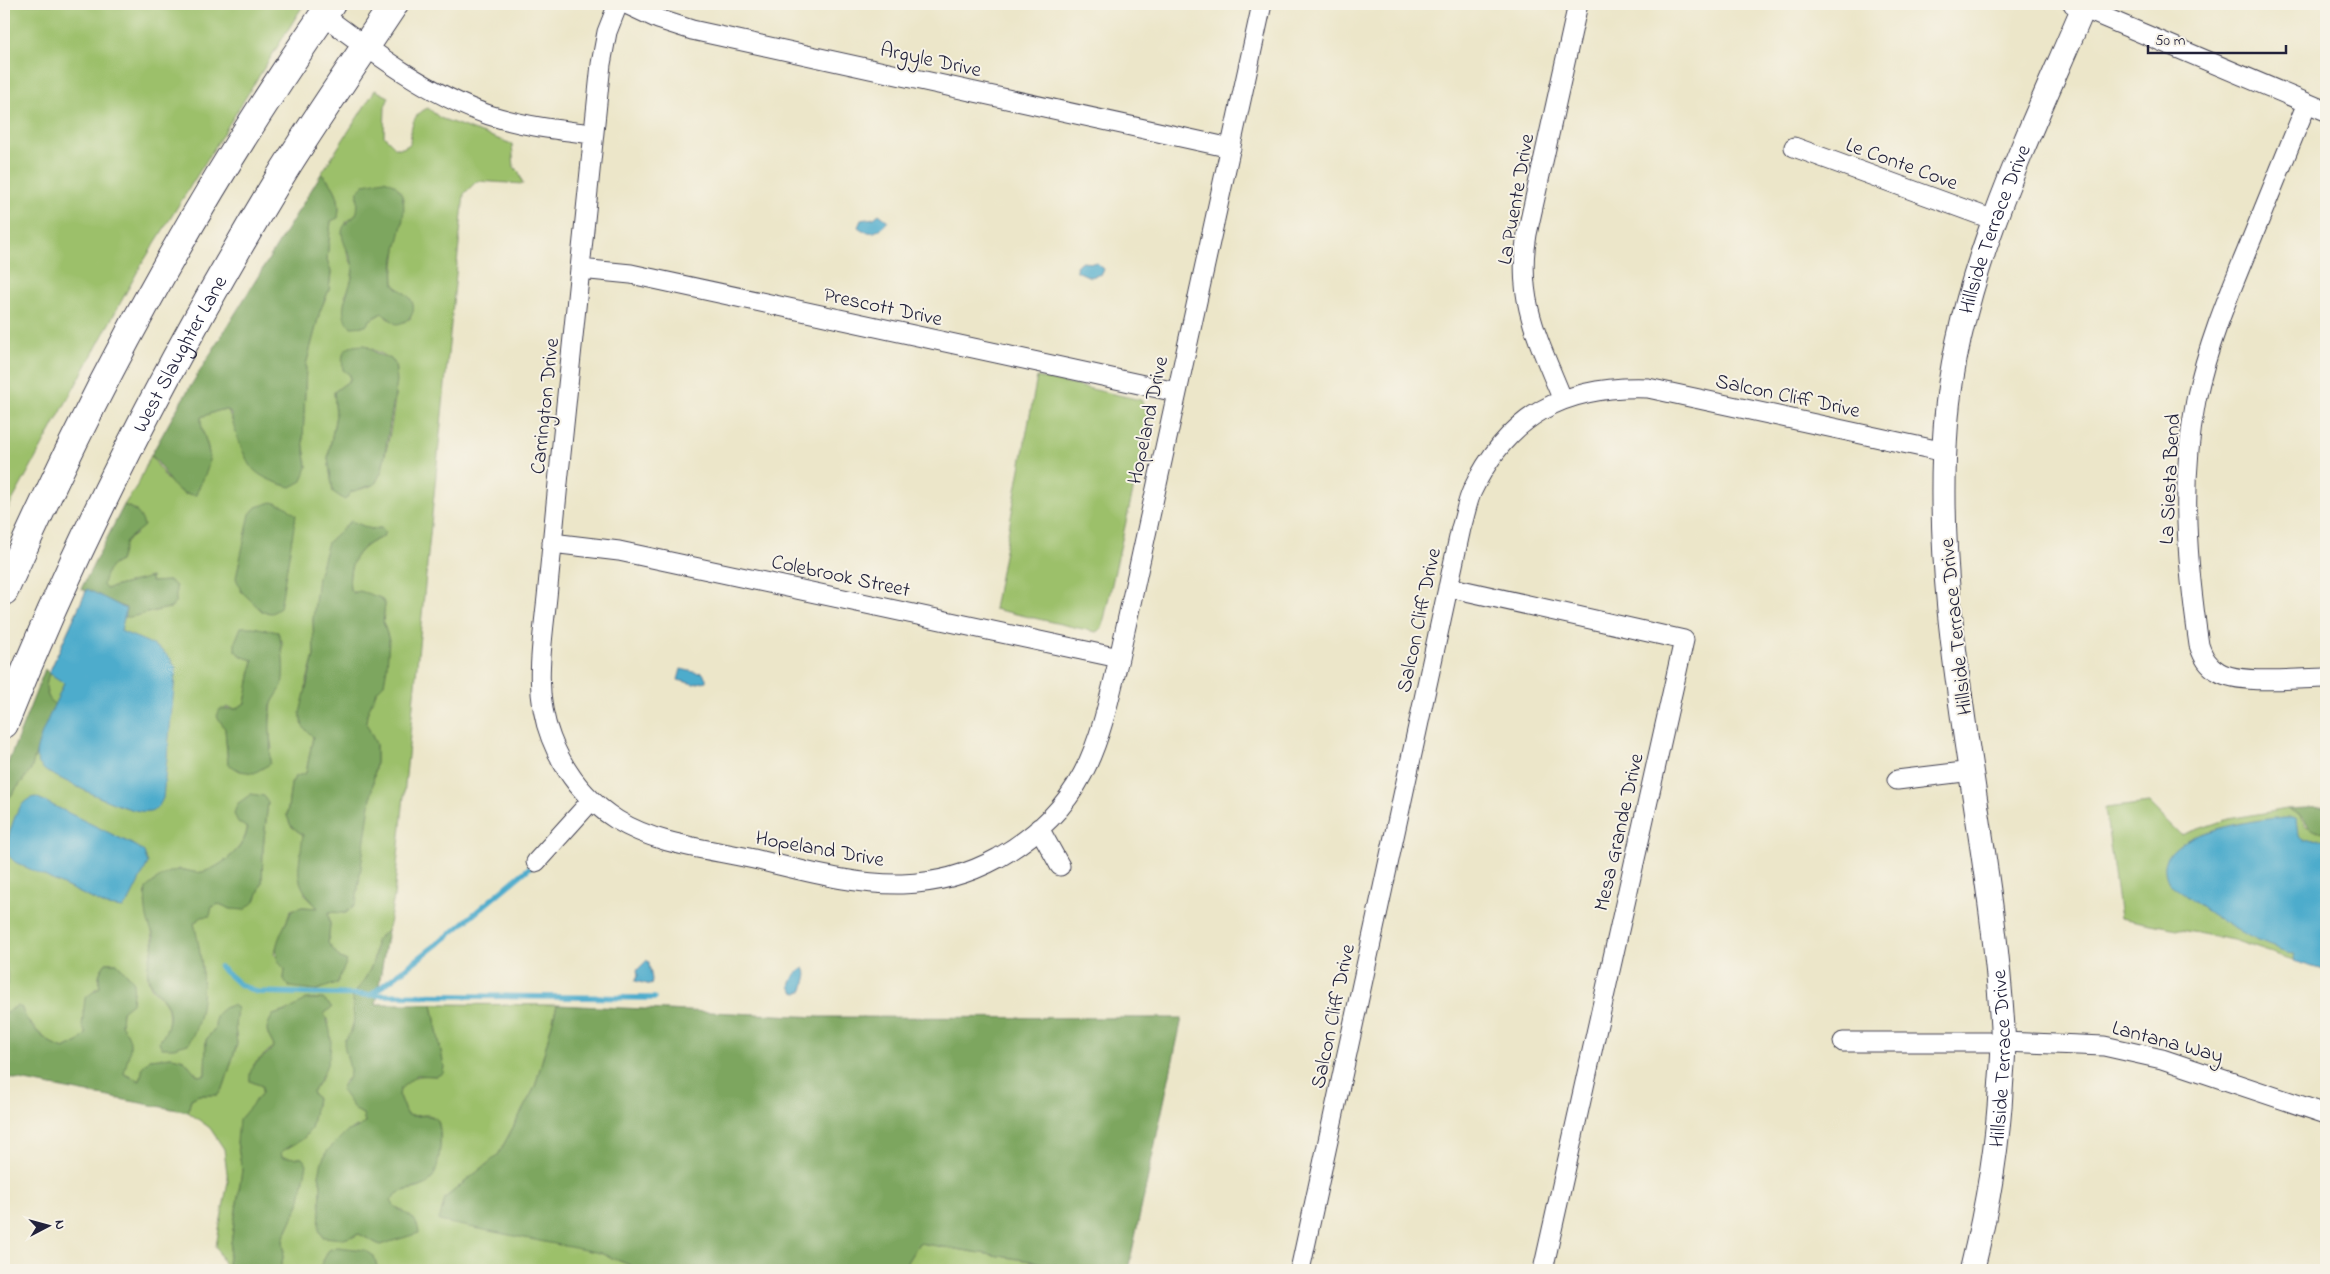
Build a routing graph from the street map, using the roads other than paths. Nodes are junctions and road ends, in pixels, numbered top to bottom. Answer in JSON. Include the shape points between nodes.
{"nodes":[{"id":1,"x":394,"y":4,"type":"edge"},
{"id":2,"x":618,"y":4,"type":"edge"},
{"id":3,"x":626,"y":4,"type":"edge"},
{"id":4,"x":1262,"y":4,"type":"edge"},
{"id":5,"x":1578,"y":4,"type":"edge"},
{"id":6,"x":2080,"y":5,"type":"edge"},
{"id":7,"x":327,"y":10,"type":"edge"},
{"id":8,"x":366,"y":46,"type":"junction"},
{"id":9,"x":2307,"y":102,"type":"junction"},
{"id":10,"x":2326,"y":111,"type":"edge"},
{"id":11,"x":594,"y":134,"type":"junction"},
{"id":12,"x":1794,"y":147,"type":"dead end"},
{"id":13,"x":1230,"y":148,"type":"junction"},
{"id":14,"x":1994,"y":220,"type":"junction"},
{"id":15,"x":580,"y":269,"type":"junction"},
{"id":16,"x":1176,"y":392,"type":"junction"},
{"id":17,"x":1562,"y":398,"type":"junction"},
{"id":18,"x":1944,"y":452,"type":"junction"},
{"id":19,"x":552,"y":543,"type":"junction"},
{"id":20,"x":1448,"y":588,"type":"junction"},
{"id":21,"x":4,"y":592,"type":"edge"},
{"id":22,"x":1119,"y":658,"type":"junction"},
{"id":23,"x":2326,"y":678,"type":"edge"},
{"id":24,"x":4,"y":724,"type":"edge"},
{"id":25,"x":1972,"y":771,"type":"junction"},
{"id":26,"x":1897,"y":780,"type":"dead end"},
{"id":27,"x":592,"y":801,"type":"junction"},
{"id":28,"x":1039,"y":828,"type":"junction"},
{"id":29,"x":536,"y":862,"type":"dead end"},
{"id":30,"x":1060,"y":866,"type":"dead end"},
{"id":31,"x":1843,"y":1042,"type":"dead end"},
{"id":32,"x":2004,"y":1042,"type":"junction"},
{"id":33,"x":2326,"y":1114,"type":"edge"},
{"id":34,"x":1300,"y":1270,"type":"edge"},
{"id":35,"x":1543,"y":1270,"type":"edge"},
{"id":36,"x":1972,"y":1270,"type":"edge"}],
"edges":[{"from":1,"to":8,"type":"main road","name":"West Slaughter Lane"},
{"from":2,"to":11,"type":"street","name":"Carrington Drive","via":[[603,47]]},
{"from":3,"to":13,"type":"street","name":"Argyle Drive","via":[[692,30]]},
{"from":4,"to":13,"type":"street","name":"Hopeland Drive"},
{"from":5,"to":17,"type":"street","name":"La Puente Drive","via":[[1523,263],[1530,318]]},
{"from":6,"to":9,"type":"street"},
{"from":6,"to":14,"type":"street","name":"Hillside Terrace Drive"},
{"from":7,"to":8,"type":"street"},
{"from":7,"to":21,"type":"main road","via":[[251,126],[134,326],[72,445]]},
{"from":8,"to":11,"type":"street","via":[[434,90],[469,107],[527,125]]},
{"from":8,"to":24,"type":"main road","name":"West Slaughter Lane","via":[[278,180],[188,336],[74,560]]},
{"from":9,"to":10,"type":"street"},
{"from":9,"to":23,"type":"street","name":"La Siesta Bend","via":[[2224,307],[2204,368],[2191,434],[2186,536],[2199,645],[2208,664],[2220,673],[2238,678]]},
{"from":11,"to":15,"type":"street","name":"Carrington Drive"},
{"from":12,"to":14,"type":"street","name":"Le Conte Cove"},
{"from":13,"to":16,"type":"street","name":"Hopeland Drive"},
{"from":14,"to":18,"type":"street","name":"Hillside Terrace Drive","via":[[1957,352]]},
{"from":15,"to":16,"type":"street","name":"Prescott Drive","via":[[631,274]]},
{"from":15,"to":19,"type":"street","name":"Carrington Drive"},
{"from":16,"to":22,"type":"street","name":"Hopeland Drive"},
{"from":17,"to":18,"type":"street","name":"Salcon Cliff Drive","via":[[1612,388],[1648,388]]},
{"from":17,"to":20,"type":"street","name":"Salcon Cliff Drive","via":[[1522,424],[1504,440],[1487,463],[1471,492]]},
{"from":18,"to":25,"type":"street","name":"Hillside Terrace Drive","via":[[1943,522],[1948,606]]},
{"from":19,"to":22,"type":"street","name":"Colebrook Street","via":[[620,551]]},
{"from":19,"to":27,"type":"street","name":"Carrington Drive","via":[[540,694],[556,752]]},
{"from":20,"to":34,"type":"street","name":"Salcon Cliff Drive"},
{"from":20,"to":35,"type":"street","name":"Mesa Grande Drive","via":[[1684,640]]},
{"from":22,"to":28,"type":"street","name":"Hopeland Drive","via":[[1104,723],[1090,763],[1062,806]]},
{"from":25,"to":26,"type":"street"},
{"from":25,"to":32,"type":"street","name":"Hillside Terrace Drive","via":[[1994,927]]},
{"from":27,"to":28,"type":"street","name":"Hopeland Drive","via":[[617,820],[650,835],[880,883],[930,881],[977,868],[1010,850]]},
{"from":27,"to":29,"type":"street"},
{"from":28,"to":30,"type":"street"},
{"from":31,"to":32,"type":"street","name":"Lantana Way"},
{"from":32,"to":33,"type":"street","name":"Lantana Way","via":[[2075,1043],[2135,1051]]},
{"from":32,"to":36,"type":"street","name":"Hillside Terrace Drive","via":[[1999,1131],[1985,1218]]}]}
